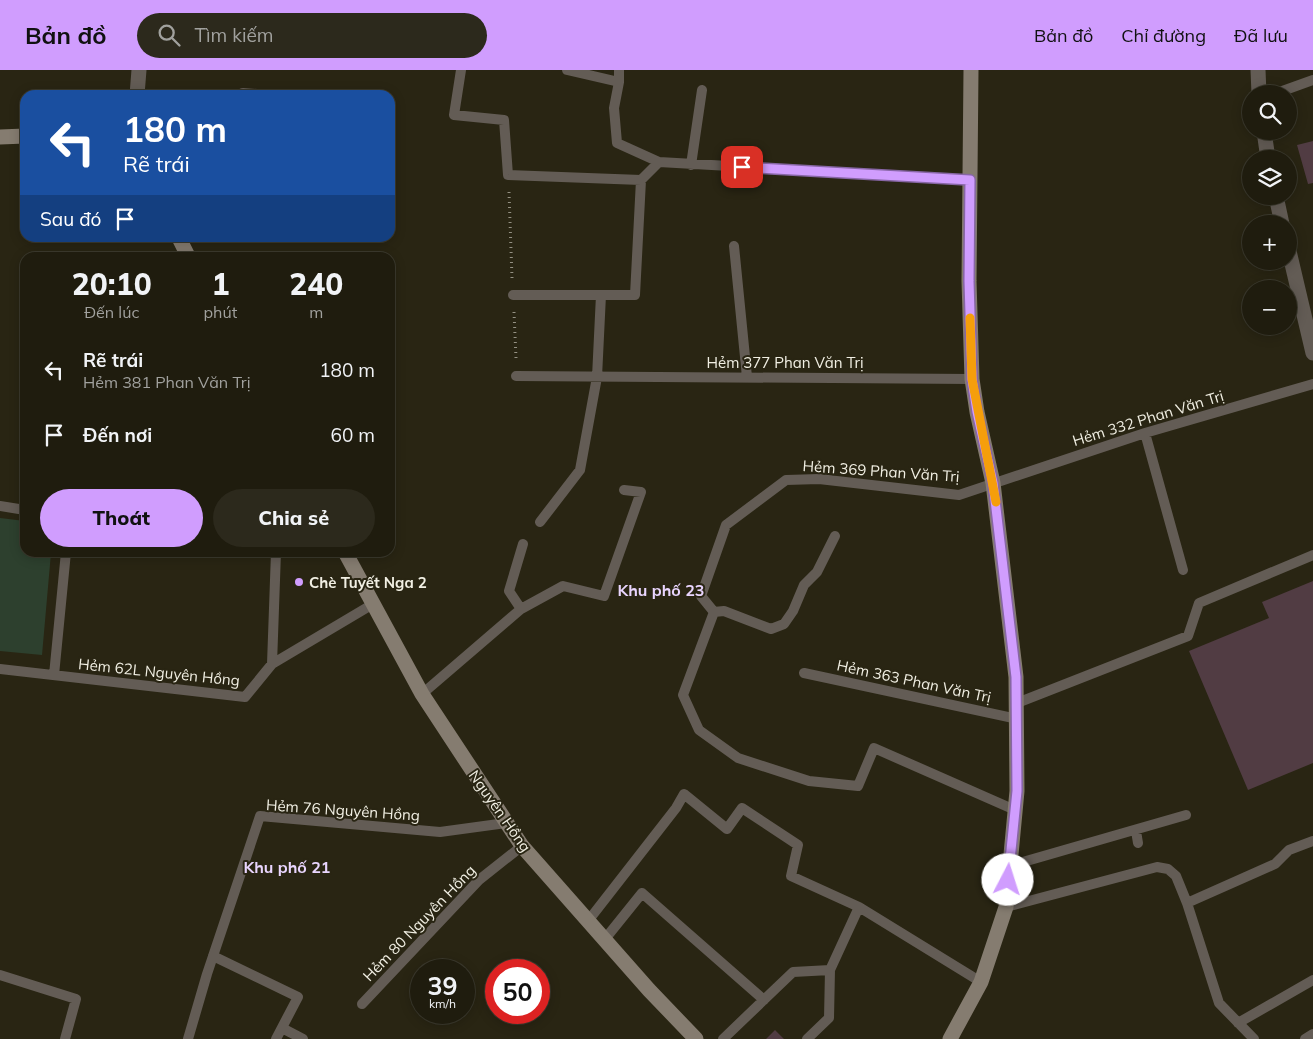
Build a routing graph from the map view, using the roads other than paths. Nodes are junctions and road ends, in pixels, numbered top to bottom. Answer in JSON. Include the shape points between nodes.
{"nodes":[{"id":1,"x":139,"y":70,"type":"edge"},
{"id":2,"x":461,"y":70,"type":"edge"},
{"id":3,"x":567,"y":70,"type":"edge"},
{"id":4,"x":619,"y":70,"type":"edge"},
{"id":5,"x":971,"y":70,"type":"edge"},
{"id":6,"x":1258,"y":70,"type":"edge"},
{"id":7,"x":1313,"y":80,"type":"edge"},
{"id":8,"x":619,"y":82,"type":"junction"},
{"id":9,"x":1259,"y":85,"type":"edge"},
{"id":10,"x":1297,"y":86,"type":"edge"},
{"id":11,"x":137,"y":90,"type":"edge"},
{"id":12,"x":702,"y":90,"type":"dead end"},
{"id":13,"x":20,"y":136,"type":"edge"},
{"id":14,"x":0,"y":137,"type":"edge"},
{"id":15,"x":659,"y":162,"type":"junction"},
{"id":16,"x":691,"y":164,"type":"junction"},
{"id":17,"x":641,"y":180,"type":"junction"},
{"id":18,"x":970,"y":180,"type":"junction"},
{"id":19,"x":734,"y":246,"type":"dead end"},
{"id":20,"x":1293,"y":270,"type":"edge"},
{"id":21,"x":513,"y":295,"type":"dead end"},
{"id":22,"x":601,"y":295,"type":"junction"},
{"id":23,"x":1313,"y":353,"type":"edge"},
{"id":24,"x":516,"y":376,"type":"dead end"},
{"id":25,"x":597,"y":377,"type":"junction"},
{"id":26,"x":747,"y":377,"type":"junction"},
{"id":27,"x":972,"y":379,"type":"junction"},
{"id":28,"x":1313,"y":384,"type":"edge"},
{"id":29,"x":1145,"y":433,"type":"junction"},
{"id":30,"x":993,"y":483,"type":"junction"},
{"id":31,"x":624,"y":490,"type":"dead end"},
{"id":32,"x":0,"y":506,"type":"edge"},
{"id":33,"x":20,"y":509,"type":"edge"},
{"id":34,"x":540,"y":522,"type":"dead end"},
{"id":35,"x":835,"y":536,"type":"dead end"},
{"id":36,"x":523,"y":544,"type":"dead end"},
{"id":37,"x":1313,"y":555,"type":"edge"},
{"id":38,"x":66,"y":557,"type":"edge"},
{"id":39,"x":276,"y":557,"type":"edge"},
{"id":40,"x":348,"y":557,"type":"edge"},
{"id":41,"x":1183,"y":570,"type":"dead end"},
{"id":42,"x":373,"y":604,"type":"junction"},
{"id":43,"x":521,"y":609,"type":"junction"},
{"id":44,"x":714,"y":612,"type":"junction"},
{"id":45,"x":272,"y":664,"type":"junction"},
{"id":46,"x":0,"y":669,"type":"edge"},
{"id":47,"x":804,"y":673,"type":"dead end"},
{"id":48,"x":54,"y":675,"type":"junction"},
{"id":49,"x":422,"y":694,"type":"junction"},
{"id":50,"x":1017,"y":703,"type":"junction"},
{"id":51,"x":1018,"y":718,"type":"junction"},
{"id":52,"x":1015,"y":810,"type":"junction"},
{"id":53,"x":1186,"y":815,"type":"dead end"},
{"id":54,"x":506,"y":822,"type":"junction"},
{"id":55,"x":1136,"y":831,"type":"junction"},
{"id":56,"x":1313,"y":841,"type":"edge"},
{"id":57,"x":1138,"y":843,"type":"dead end"},
{"id":58,"x":522,"y":846,"type":"junction"},
{"id":59,"x":1009,"y":866,"type":"junction"},
{"id":60,"x":1187,"y":903,"type":"junction"},
{"id":61,"x":859,"y":907,"type":"junction"},
{"id":62,"x":1006,"y":907,"type":"junction"},
{"id":63,"x":588,"y":921,"type":"junction"},
{"id":64,"x":605,"y":939,"type":"junction"},
{"id":65,"x":213,"y":956,"type":"junction"},
{"id":66,"x":830,"y":970,"type":"junction"},
{"id":67,"x":0,"y":975,"type":"edge"},
{"id":68,"x":1313,"y":980,"type":"edge"},
{"id":69,"x":981,"y":982,"type":"junction"},
{"id":70,"x":764,"y":1000,"type":"junction"},
{"id":71,"x":362,"y":1004,"type":"dead end"},
{"id":72,"x":1238,"y":1023,"type":"junction"},
{"id":73,"x":282,"y":1028,"type":"junction"},
{"id":74,"x":1313,"y":1034,"type":"edge"},
{"id":75,"x":65,"y":1039,"type":"edge"},
{"id":76,"x":188,"y":1039,"type":"edge"},
{"id":77,"x":276,"y":1039,"type":"edge"},
{"id":78,"x":303,"y":1039,"type":"edge"},
{"id":79,"x":696,"y":1039,"type":"edge"},
{"id":80,"x":723,"y":1039,"type":"edge"},
{"id":81,"x":807,"y":1039,"type":"edge"},
{"id":82,"x":950,"y":1039,"type":"edge"},
{"id":83,"x":1254,"y":1039,"type":"edge"},
{"id":84,"x":1305,"y":1039,"type":"edge"}],
"edges":[{"from":1,"to":11,"type":"street"},
{"from":2,"to":17,"type":"lane","via":[[454,115],[504,120],[508,175]]},
{"from":3,"to":8,"type":"lane"},
{"from":4,"to":8,"type":"lane"},
{"from":5,"to":18,"type":"main road"},
{"from":6,"to":9,"type":"street"},
{"from":7,"to":10,"type":"lane"},
{"from":8,"to":15,"type":"lane","via":[[614,108],[617,143]]},
{"from":12,"to":16,"type":"lane"},
{"from":13,"to":14,"type":"main road"},
{"from":15,"to":16,"type":"lane"},
{"from":15,"to":17,"type":"lane"},
{"from":16,"to":18,"type":"lane"},
{"from":17,"to":22,"type":"lane","via":[[635,295]]},
{"from":18,"to":27,"type":"main road"},
{"from":19,"to":26,"type":"lane"},
{"from":20,"to":23,"type":"street"},
{"from":21,"to":22,"type":"lane"},
{"from":22,"to":25,"type":"lane"},
{"from":24,"to":25,"type":"lane","name":"Hẻm 377 Phan Văn Trị"},
{"from":25,"to":26,"type":"lane","name":"Hẻm 377 Phan Văn Trị"},
{"from":25,"to":34,"type":"lane","via":[[580,470]]},
{"from":26,"to":27,"type":"lane","name":"Hẻm 377 Phan Văn Trị"},
{"from":27,"to":30,"type":"main road"},
{"from":28,"to":29,"type":"lane","name":"Hẻm 332 Phan Văn Trị"},
{"from":29,"to":30,"type":"lane","name":"Hẻm 332 Phan Văn Trị"},
{"from":29,"to":41,"type":"lane"},
{"from":30,"to":44,"type":"lane","name":"Hẻm 369 Phan Văn Trị","via":[[959,495],[819,480],[786,480],[726,525],[701,596]]},
{"from":30,"to":50,"type":"main road"},
{"from":31,"to":43,"type":"lane","via":[[641,492],[604,596],[563,586]]},
{"from":32,"to":33,"type":"lane"},
{"from":35,"to":44,"type":"lane","via":[[784,624],[771,629],[724,611]]},
{"from":36,"to":43,"type":"lane","via":[[509,591]]},
{"from":37,"to":50,"type":"lane","via":[[1199,603],[1188,636]]},
{"from":38,"to":48,"type":"lane"},
{"from":39,"to":45,"type":"lane"},
{"from":40,"to":42,"type":"main road","name":"Nguyên Hồng"},
{"from":42,"to":45,"type":"lane","name":"Hẻm 62L Nguyên Hồng"},
{"from":42,"to":49,"type":"main road","name":"Nguyên Hồng"},
{"from":43,"to":49,"type":"lane"},
{"from":44,"to":52,"type":"lane","via":[[683,695],[699,730],[738,758],[809,781],[858,786],[874,748]]},
{"from":45,"to":48,"type":"lane","name":"Hẻm 62L Nguyên Hồng","via":[[245,697]]},
{"from":46,"to":48,"type":"lane","name":"Hẻm 62L Nguyên Hồng"},
{"from":47,"to":51,"type":"lane","name":"Hẻm 363 Phan Văn Trị"},
{"from":49,"to":54,"type":"main road","name":"Nguyên Hồng"},
{"from":50,"to":51,"type":"main road"},
{"from":51,"to":52,"type":"main road"},
{"from":52,"to":59,"type":"main road"},
{"from":53,"to":55,"type":"lane"},
{"from":54,"to":58,"type":"main road","name":"Nguyên Hồng"},
{"from":54,"to":65,"type":"lane","name":"Hẻm 76 Nguyên Hồng","via":[[440,832],[260,816]]},
{"from":55,"to":57,"type":"lane"},
{"from":55,"to":59,"type":"lane"},
{"from":56,"to":60,"type":"lane","via":[[1289,850],[1275,864]]},
{"from":58,"to":63,"type":"main road","name":"Nguyên Hồng"},
{"from":58,"to":71,"type":"lane","name":"Hẻm 80 Nguyên Hồng","via":[[479,880]]},
{"from":59,"to":62,"type":"main road"},
{"from":60,"to":62,"type":"lane","via":[[1176,876],[1168,869],[1157,867]]},
{"from":60,"to":72,"type":"lane","via":[[1219,1003]]},
{"from":61,"to":63,"type":"lane","via":[[791,876],[798,845],[742,808],[727,829],[684,794]]},
{"from":61,"to":66,"type":"lane"},
{"from":61,"to":69,"type":"lane"},
{"from":62,"to":69,"type":"main road"},
{"from":63,"to":64,"type":"main road","name":"Nguyên Hồng"},
{"from":64,"to":70,"type":"lane","via":[[642,893]]},
{"from":64,"to":79,"type":"main road","name":"Nguyên Hồng"},
{"from":65,"to":73,"type":"lane","via":[[298,997]]},
{"from":65,"to":76,"type":"lane","name":"Hẻm 76 Nguyên Hồng"},
{"from":66,"to":70,"type":"lane","via":[[793,972]]},
{"from":66,"to":81,"type":"lane","via":[[829,1018]]},
{"from":67,"to":75,"type":"lane","via":[[76,999]]},
{"from":68,"to":72,"type":"lane"},
{"from":69,"to":82,"type":"main road"},
{"from":70,"to":80,"type":"lane"},
{"from":72,"to":83,"type":"lane"},
{"from":73,"to":77,"type":"lane"},
{"from":73,"to":78,"type":"lane"},
{"from":74,"to":84,"type":"lane"}]}
